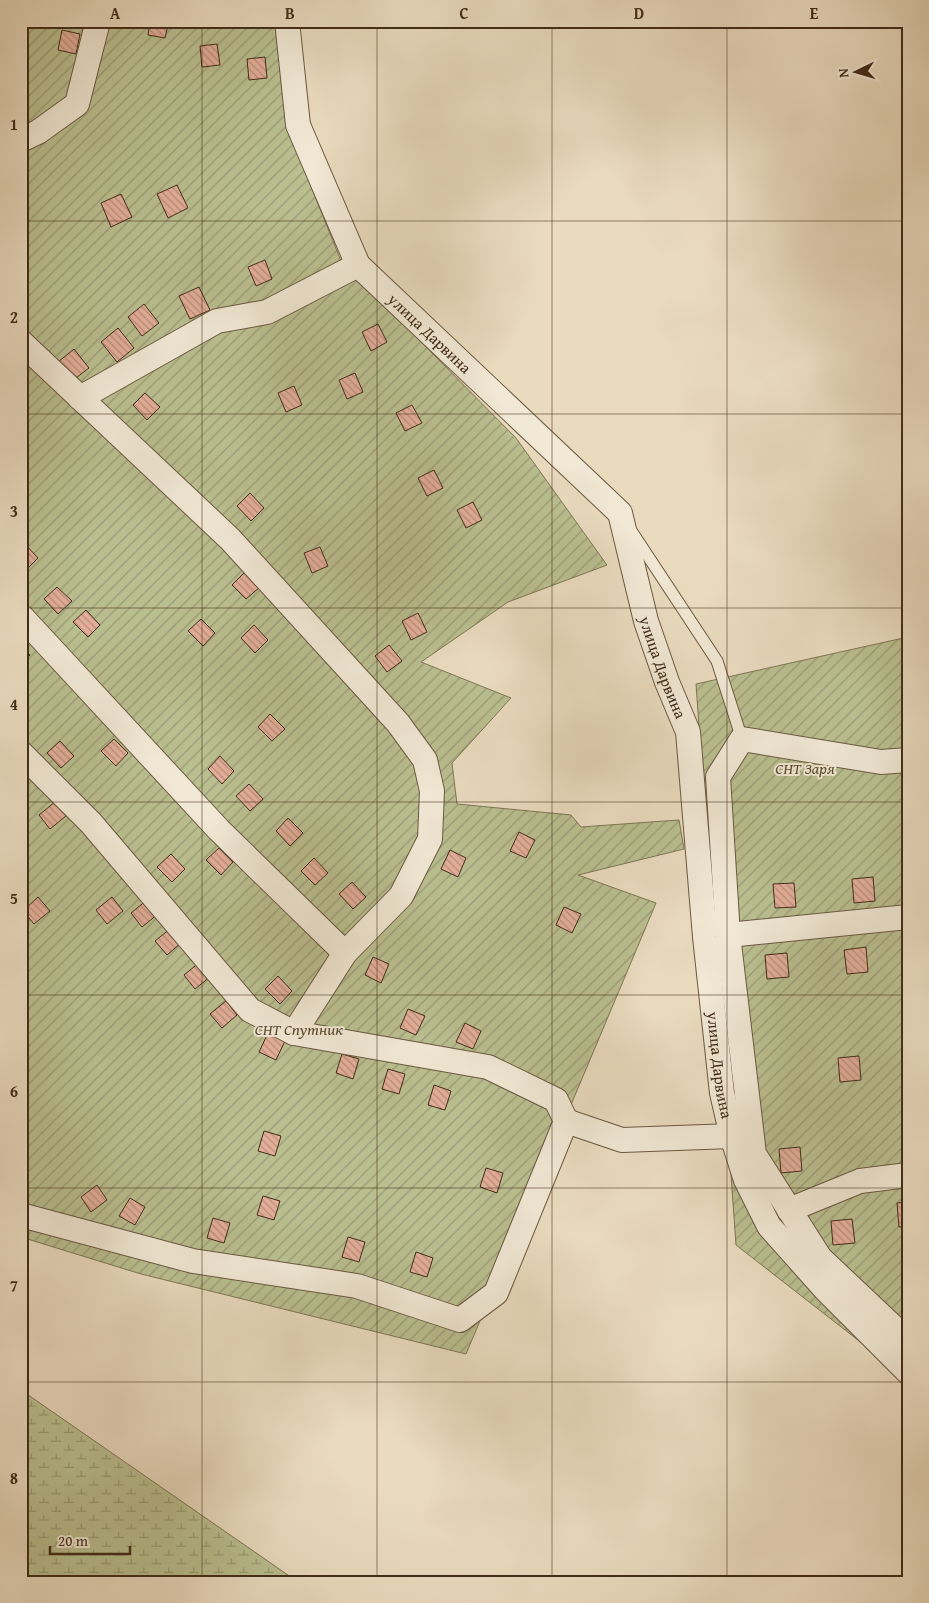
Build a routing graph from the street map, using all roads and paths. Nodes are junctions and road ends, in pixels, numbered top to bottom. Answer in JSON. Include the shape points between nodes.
{"nodes":[{"id":1,"x":98,"y":21,"type":"edge"},
{"id":2,"x":287,"y":21,"type":"edge"},
{"id":3,"x":21,"y":140,"type":"edge"},
{"id":4,"x":358,"y":265,"type":"junction"},
{"id":5,"x":21,"y":342,"type":"edge"},
{"id":6,"x":80,"y":398,"type":"junction"},
{"id":7,"x":620,"y":513,"type":"junction"},
{"id":8,"x":21,"y":616,"type":"edge"},
{"id":9,"x":742,"y":739,"type":"junction"},
{"id":10,"x":21,"y":753,"type":"edge"},
{"id":11,"x":908,"y":760,"type":"edge"},
{"id":12,"x":908,"y":917,"type":"edge"},
{"id":13,"x":728,"y":935,"type":"junction"},
{"id":14,"x":344,"y":953,"type":"junction"},
{"id":15,"x":294,"y":1032,"type":"junction"},
{"id":16,"x":566,"y":1121,"type":"junction"},
{"id":17,"x":732,"y":1136,"type":"junction"},
{"id":18,"x":908,"y":1175,"type":"edge"},
{"id":19,"x":789,"y":1210,"type":"junction"},
{"id":20,"x":21,"y":1215,"type":"edge"},
{"id":21,"x":908,"y":1342,"type":"edge"},
{"id":22,"x":908,"y":1372,"type":"edge"}],
"edges":[{"from":1,"to":3,"type":"street","via":[[77,104]]},
{"from":2,"to":4,"type":"street","name":"улица Дарвина","via":[[298,124]]},
{"from":4,"to":6,"type":"street","via":[[267,312],[217,321]]},
{"from":4,"to":7,"type":"street","name":"улица Дарвина"},
{"from":5,"to":6,"type":"street"},
{"from":6,"to":14,"type":"street","via":[[230,539],[398,723],[425,760],[432,791],[430,839],[401,896]]},
{"from":7,"to":9,"type":"lane","via":[[716,661]]},
{"from":7,"to":17,"type":"street","name":"улица Дарвина","via":[[646,621],[688,732],[709,984],[722,1093]]},
{"from":8,"to":14,"type":"street","via":[[219,830]]},
{"from":9,"to":11,"type":"street","via":[[881,762]]},
{"from":9,"to":13,"type":"street","via":[[718,777]]},
{"from":10,"to":15,"type":"street","via":[[92,823],[250,1010]]},
{"from":12,"to":13,"type":"street"},
{"from":13,"to":19,"type":"street","via":[[754,1154]]},
{"from":14,"to":15,"type":"street"},
{"from":15,"to":16,"type":"street","via":[[488,1067],[556,1100]]},
{"from":16,"to":17,"type":"street","via":[[622,1140]]},
{"from":16,"to":20,"type":"street","via":[[496,1293],[460,1320],[357,1286],[193,1261]]},
{"from":17,"to":22,"type":"street","name":"улица Дарвина","via":[[746,1180],[769,1226],[826,1290]]},
{"from":18,"to":19,"type":"street","via":[[860,1181]]},
{"from":19,"to":21,"type":"street","via":[[820,1258]]}]}
